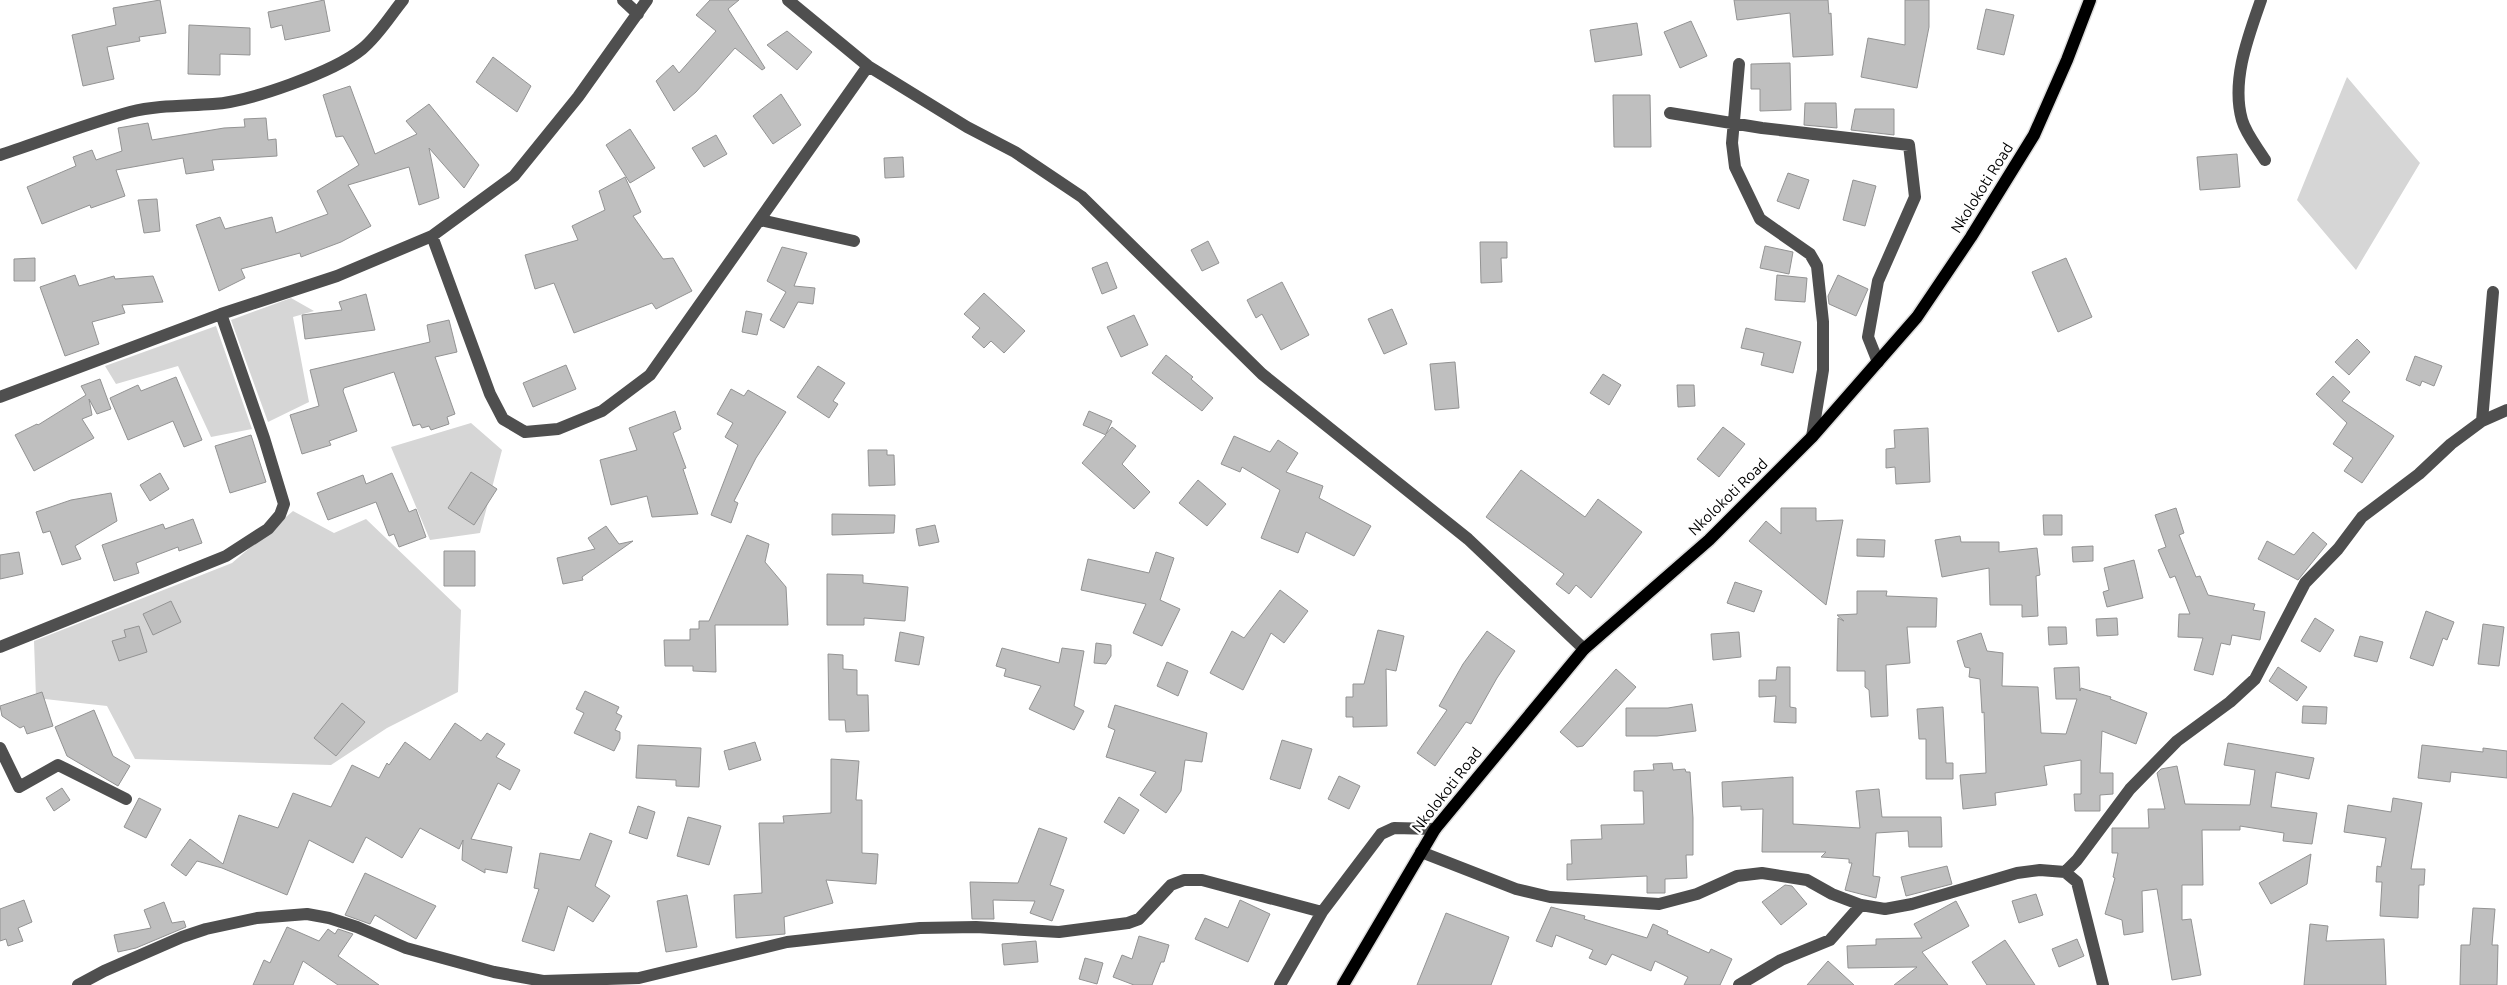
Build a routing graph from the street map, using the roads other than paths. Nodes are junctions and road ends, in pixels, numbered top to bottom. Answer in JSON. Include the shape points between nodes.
{"nodes":[{"id":1,"x":403,"y":0,"type":"edge"},
{"id":2,"x":623,"y":0,"type":"edge"},
{"id":3,"x":647,"y":0,"type":"edge"},
{"id":4,"x":788,"y":0,"type":"edge"},
{"id":5,"x":2090,"y":0,"type":"edge"},
{"id":6,"x":2261,"y":0,"type":"edge"},
{"id":7,"x":638,"y":14,"type":"junction"},
{"id":8,"x":1740,"y":64,"type":"dead end"},
{"id":9,"x":868,"y":66,"type":"junction"},
{"id":10,"x":1670,"y":113,"type":"dead end"},
{"id":11,"x":1735,"y":124,"type":"junction"},
{"id":12,"x":0,"y":155,"type":"edge"},
{"id":13,"x":2265,"y":160,"type":"dead end"},
{"id":14,"x":760,"y":220,"type":"junction"},
{"id":15,"x":432,"y":236,"type":"junction"},
{"id":16,"x":854,"y":241,"type":"dead end"},
{"id":17,"x":2493,"y":292,"type":"dead end"},
{"id":18,"x":221,"y":314,"type":"junction"},
{"id":19,"x":1878,"y":362,"type":"junction"},
{"id":20,"x":0,"y":396,"type":"edge"},
{"id":21,"x":2507,"y":410,"type":"edge"},
{"id":22,"x":2482,"y":421,"type":"junction"},
{"id":23,"x":1812,"y":437,"type":"junction"},
{"id":24,"x":0,"y":647,"type":"edge"},
{"id":25,"x":1584,"y":649,"type":"junction"},
{"id":26,"x":0,"y":748,"type":"edge"},
{"id":27,"x":126,"y":799,"type":"dead end"},
{"id":28,"x":1435,"y":829,"type":"junction"},
{"id":29,"x":1420,"y":852,"type":"junction"},
{"id":30,"x":2065,"y":872,"type":"junction"},
{"id":31,"x":1861,"y":905,"type":"junction"},
{"id":32,"x":1322,"y":912,"type":"junction"},
{"id":33,"x":78,"y":985,"type":"edge"},
{"id":34,"x":1280,"y":985,"type":"edge"},
{"id":35,"x":1343,"y":985,"type":"edge"},
{"id":36,"x":1739,"y":985,"type":"edge"},
{"id":37,"x":2103,"y":985,"type":"edge"}],
"edges":[{"from":1,"to":12,"type":"street","via":[[362,49],[340,63],[281,87],[244,100],[169,105],[130,112]]},
{"from":2,"to":7,"type":"street"},
{"from":3,"to":7,"type":"street"},
{"from":4,"to":9,"type":"street"},
{"from":5,"to":19,"type":"main road","name":"Nkolokoti Road","via":[[2034,135],[1917,316]]},
{"from":6,"to":13,"type":"street","via":[[2243,62],[2239,102],[2248,134]]},
{"from":7,"to":15,"type":"street","via":[[578,97],[514,176]]},
{"from":8,"to":11,"type":"street"},
{"from":9,"to":14,"type":"street"},
{"from":9,"to":25,"type":"street","via":[[967,127],[1015,152],[1082,196],[1262,374],[1468,539]]},
{"from":10,"to":11,"type":"street"},
{"from":11,"to":19,"type":"street","via":[[1909,145],[1915,197],[1878,281],[1868,337]]},
{"from":11,"to":23,"type":"street","via":[[1732,143],[1735,167],[1760,219],[1810,254],[1817,266],[1823,322],[1823,370]]},
{"from":14,"to":15,"type":"street","via":[[650,375],[602,411],[558,429],[525,432],[503,419],[490,394]]},
{"from":14,"to":16,"type":"street"},
{"from":15,"to":18,"type":"street","via":[[337,276]]},
{"from":17,"to":22,"type":"street"},
{"from":18,"to":20,"type":"street"},
{"from":18,"to":24,"type":"street","via":[[284,504],[280,515],[268,529],[226,556]]},
{"from":19,"to":23,"type":"main road","name":"Nkolokoti Road"},
{"from":21,"to":22,"type":"street"},
{"from":22,"to":30,"type":"street","via":[[2451,444],[2420,474],[2362,517],[2338,549],[2305,583],[2255,679],[2177,741],[2137,782]]},
{"from":23,"to":25,"type":"main road","name":"Nkolokoti Road","via":[[1709,540]]},
{"from":25,"to":28,"type":"main road","name":"Nkolokoti Road"},
{"from":26,"to":27,"type":"street","via":[[19,787],[58,765]]},
{"from":28,"to":29,"type":"main road","name":"Nkolokoti Road"},
{"from":28,"to":32,"type":"street","via":[[1394,828],[1381,834]]},
{"from":29,"to":31,"type":"street","via":[[1516,889],[1550,897],[1659,904],[1697,894],[1737,876],[1762,873],[1807,880]]},
{"from":29,"to":35,"type":"main road","name":"Nkolokoti Road"},
{"from":30,"to":31,"type":"street","via":[[2040,870],[2017,873],[1885,909]]},
{"from":30,"to":37,"type":"street","via":[[2077,882]]},
{"from":31,"to":36,"type":"street","via":[[1830,940],[1781,960]]},
{"from":32,"to":33,"type":"street","via":[[1202,880],[1184,880],[1171,884],[1139,919],[1128,923],[1059,932],[976,927],[920,928],[787,942],[639,978],[542,981],[494,972],[415,950],[357,927],[307,914],[257,918],[206,929]]},
{"from":32,"to":34,"type":"street"}]}
